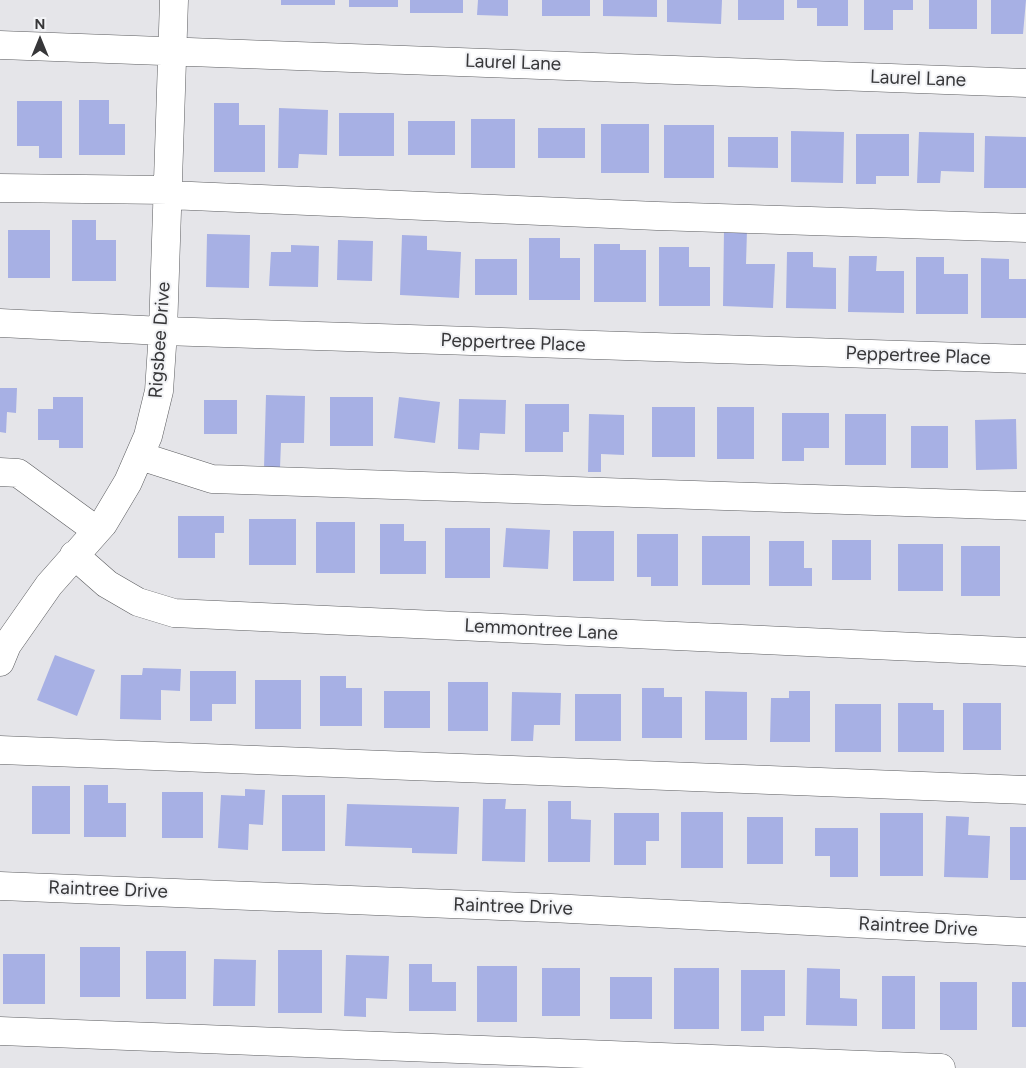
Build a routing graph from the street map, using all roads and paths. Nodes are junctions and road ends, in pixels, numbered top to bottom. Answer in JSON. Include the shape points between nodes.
{"nodes":[{"id":1,"x":174,"y":0,"type":"edge"},
{"id":2,"x":0,"y":45,"type":"edge"},
{"id":3,"x":172,"y":50,"type":"junction"},
{"id":4,"x":1026,"y":83,"type":"edge"},
{"id":5,"x":0,"y":188,"type":"edge"},
{"id":6,"x":168,"y":193,"type":"junction"},
{"id":7,"x":1026,"y":228,"type":"edge"},
{"id":8,"x":0,"y":323,"type":"edge"},
{"id":9,"x":163,"y":331,"type":"junction"},
{"id":10,"x":1026,"y":359,"type":"edge"},
{"id":11,"x":140,"y":456,"type":"junction"},
{"id":12,"x":0,"y":472,"type":"edge"},
{"id":13,"x":1026,"y":506,"type":"edge"},
{"id":14,"x":96,"y":530,"type":"junction"},
{"id":15,"x":74,"y":555,"type":"junction"},
{"id":16,"x":2,"y":650,"type":"edge"},
{"id":17,"x":1026,"y":652,"type":"edge"},
{"id":18,"x":0,"y":750,"type":"edge"},
{"id":19,"x":1026,"y":790,"type":"edge"},
{"id":20,"x":0,"y":886,"type":"edge"},
{"id":21,"x":1026,"y":932,"type":"edge"},
{"id":22,"x":0,"y":1031,"type":"edge"},
{"id":23,"x":941,"y":1068,"type":"edge"}],
"edges":[{"from":1,"to":3,"type":"street","name":"Rigsbee Drive"},
{"from":2,"to":3,"type":"street","name":"Laurel Lane"},
{"from":3,"to":4,"type":"street","name":"Laurel Lane"},
{"from":3,"to":6,"type":"street","name":"Rigsbee Drive"},
{"from":5,"to":6,"type":"street"},
{"from":6,"to":7,"type":"street","via":[[657,216]]},
{"from":6,"to":9,"type":"street","name":"Rigsbee Drive"},
{"from":8,"to":9,"type":"street","name":"Peppertree Place"},
{"from":9,"to":10,"type":"street","name":"Peppertree Place"},
{"from":9,"to":11,"type":"street","name":"Rigsbee Drive","via":[[159,391]]},
{"from":11,"to":13,"type":"street","via":[[212,479]]},
{"from":11,"to":14,"type":"street","name":"Rigsbee Drive","via":[[128,482]]},
{"from":12,"to":14,"type":"street","via":[[18,473]]},
{"from":14,"to":15,"type":"street","name":"Rigsbee Drive"},
{"from":15,"to":16,"type":"street","name":"Rigsbee Drive"},
{"from":15,"to":17,"type":"street","name":"Lemmontree Lane","via":[[107,584],[138,602],[174,613]]},
{"from":18,"to":19,"type":"street"},
{"from":20,"to":21,"type":"street","name":"Raintree Drive","via":[[552,908]]},
{"from":22,"to":23,"type":"street"}]}
